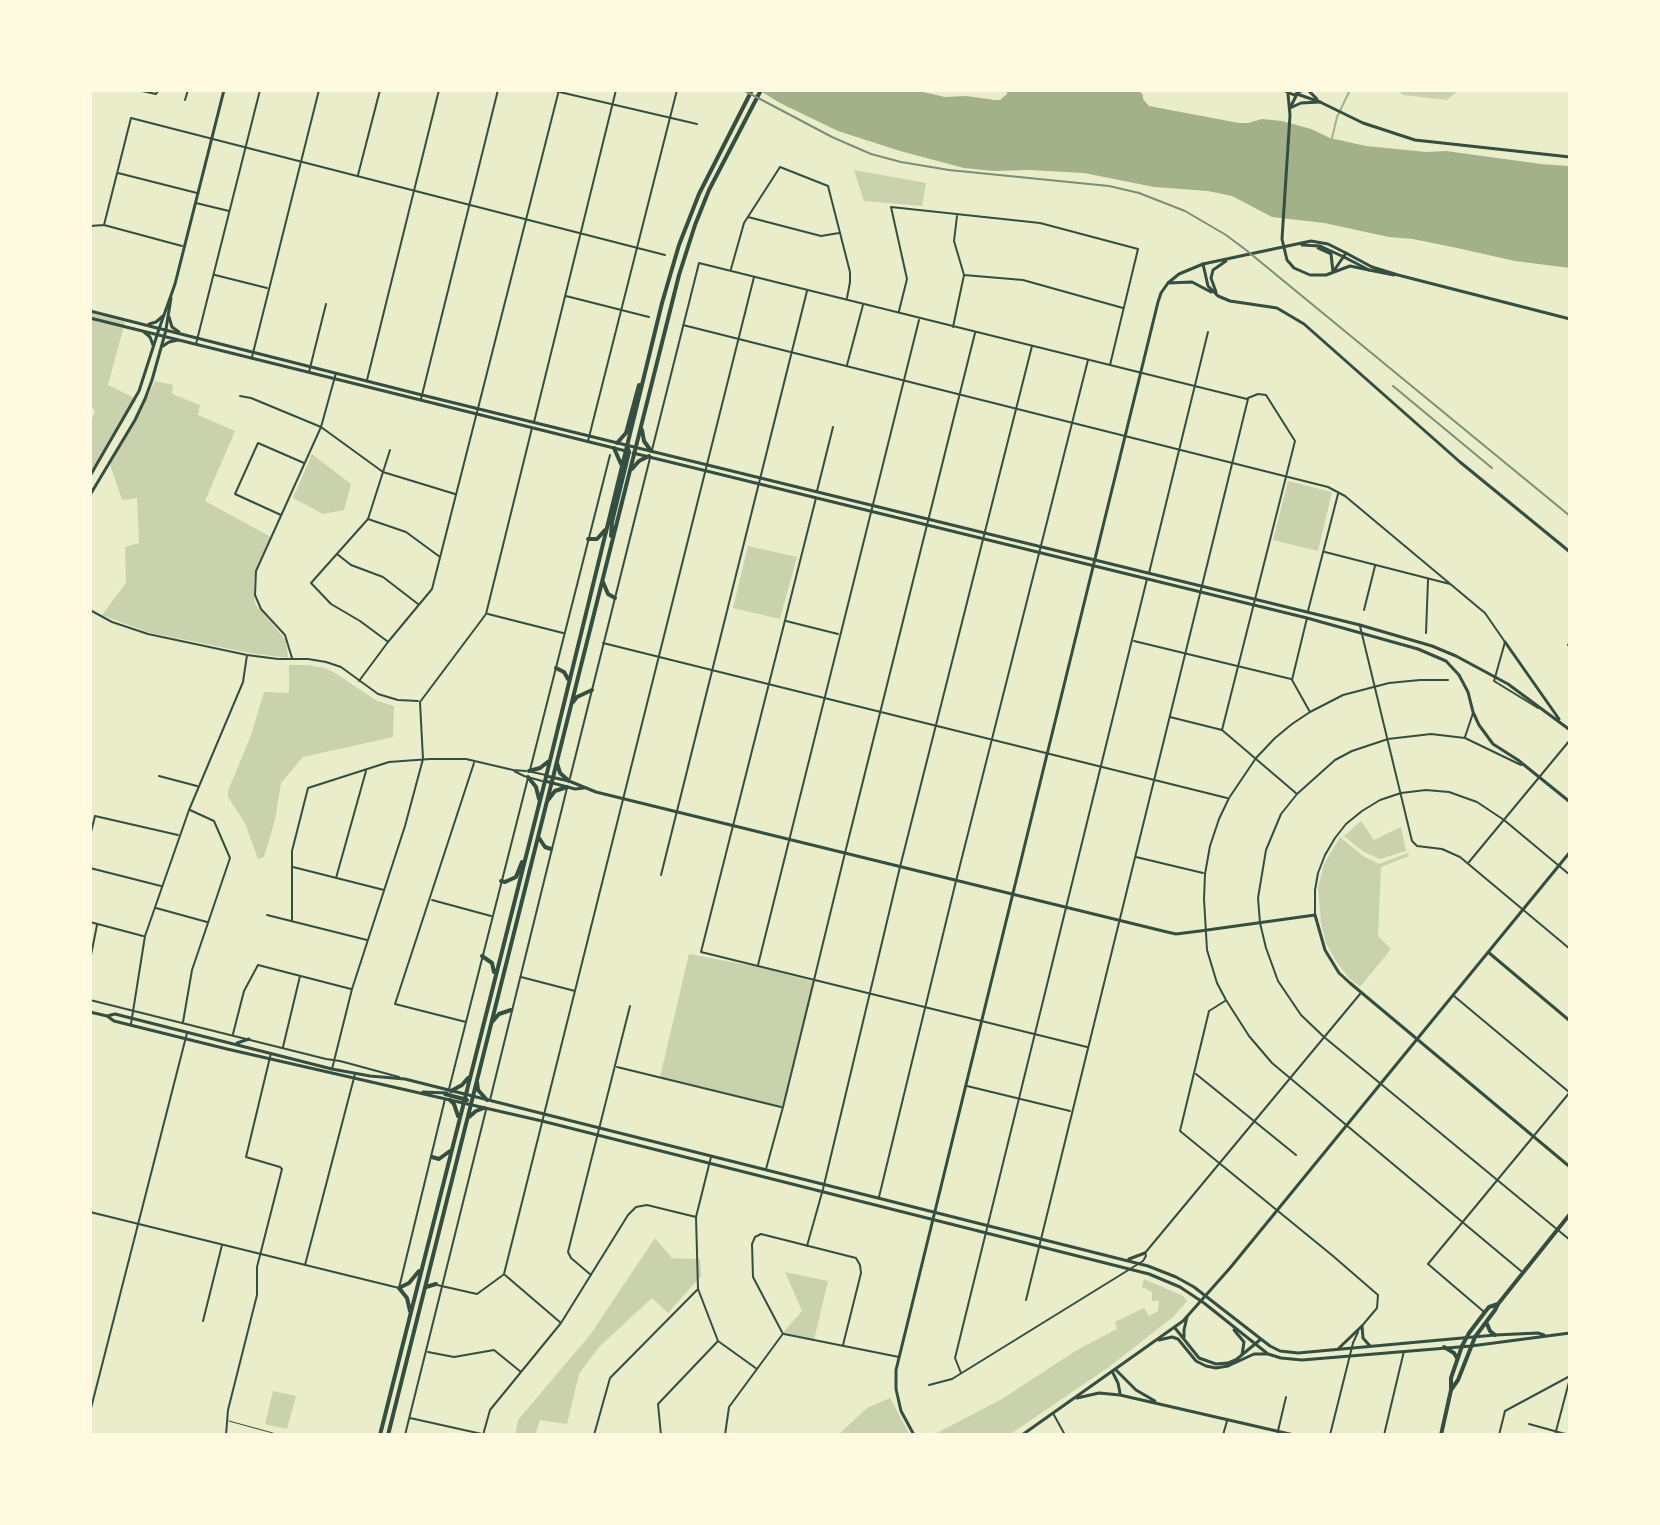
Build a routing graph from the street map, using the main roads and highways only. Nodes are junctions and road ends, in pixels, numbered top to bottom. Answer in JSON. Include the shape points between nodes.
{"nodes":[{"id":1,"x":224,"y":90,"type":"edge"},
{"id":2,"x":752,"y":90,"type":"edge"},
{"id":3,"x":761,"y":90,"type":"edge"},
{"id":4,"x":1283,"y":90,"type":"edge"},
{"id":5,"x":1305,"y":90,"type":"edge"},
{"id":6,"x":1288,"y":94,"type":"junction"},
{"id":7,"x":1297,"y":94,"type":"junction"},
{"id":8,"x":1320,"y":102,"type":"junction"},
{"id":9,"x":1290,"y":108,"type":"junction"},
{"id":10,"x":1570,"y":157,"type":"edge"},
{"id":11,"x":1296,"y":244,"type":"junction"},
{"id":12,"x":1311,"y":245,"type":"junction"},
{"id":13,"x":1345,"y":255,"type":"junction"},
{"id":14,"x":1232,"y":258,"type":"junction"},
{"id":15,"x":1203,"y":264,"type":"junction"},
{"id":16,"x":1369,"y":270,"type":"junction"},
{"id":17,"x":1333,"y":272,"type":"junction"},
{"id":18,"x":1398,"y":275,"type":"junction"},
{"id":19,"x":1168,"y":283,"type":"junction"},
{"id":20,"x":172,"y":294,"type":"junction"},
{"id":21,"x":1218,"y":296,"type":"junction"},
{"id":22,"x":90,"y":311,"type":"edge"},
{"id":23,"x":163,"y":316,"type":"junction"},
{"id":24,"x":169,"y":317,"type":"junction"},
{"id":25,"x":90,"y":318,"type":"edge"},
{"id":26,"x":1570,"y":319,"type":"edge"},
{"id":27,"x":145,"y":325,"type":"junction"},
{"id":28,"x":159,"y":329,"type":"junction"},
{"id":29,"x":141,"y":330,"type":"junction"},
{"id":30,"x":166,"y":330,"type":"junction"},
{"id":31,"x":182,"y":334,"type":"junction"},
{"id":32,"x":158,"y":335,"type":"junction"},
{"id":33,"x":164,"y":336,"type":"junction"},
{"id":34,"x":181,"y":340,"type":"junction"},
{"id":35,"x":154,"y":348,"type":"junction"},
{"id":36,"x":161,"y":349,"type":"junction"},
{"id":37,"x":647,"y":364,"type":"junction"},
{"id":38,"x":310,"y":369,"type":"junction"},
{"id":39,"x":642,"y":424,"type":"junction"},
{"id":40,"x":533,"y":425,"type":"junction"},
{"id":41,"x":616,"y":445,"type":"junction"},
{"id":42,"x":631,"y":449,"type":"junction"},
{"id":43,"x":650,"y":454,"type":"junction"},
{"id":44,"x":622,"y":466,"type":"junction"},
{"id":45,"x":630,"y":471,"type":"junction"},
{"id":46,"x":90,"y":476,"type":"edge"},
{"id":47,"x":90,"y":495,"type":"edge"},
{"id":48,"x":608,"y":524,"type":"junction"},
{"id":49,"x":588,"y":539,"type":"road end"},
{"id":50,"x":612,"y":543,"type":"junction"},
{"id":51,"x":1570,"y":552,"type":"edge"},
{"id":52,"x":1096,"y":559,"type":"junction"},
{"id":53,"x":1094,"y":566,"type":"junction"},
{"id":54,"x":603,"y":579,"type":"junction"},
{"id":55,"x":615,"y":598,"type":"road end"},
{"id":56,"x":1505,"y":642,"type":"road end"},
{"id":57,"x":556,"y":668,"type":"road end"},
{"id":58,"x":569,"y":684,"type":"junction"},
{"id":59,"x":592,"y":690,"type":"road end"},
{"id":60,"x":571,"y":704,"type":"junction"},
{"id":61,"x":1561,"y":723,"type":"junction"},
{"id":62,"x":1570,"y":730,"type":"edge"},
{"id":63,"x":553,"y":760,"type":"junction"},
{"id":64,"x":549,"y":779,"type":"junction"},
{"id":65,"x":568,"y":784,"type":"junction"},
{"id":66,"x":543,"y":801,"type":"junction"},
{"id":67,"x":1570,"y":802,"type":"edge"},
{"id":68,"x":537,"y":836,"type":"junction"},
{"id":69,"x":1570,"y":852,"type":"edge"},
{"id":70,"x":527,"y":853,"type":"junction"},
{"id":71,"x":533,"y":856,"type":"junction"},
{"id":72,"x":501,"y":881,"type":"road end"},
{"id":73,"x":1013,"y":894,"type":"junction"},
{"id":74,"x":1488,"y":952,"type":"junction"},
{"id":75,"x":482,"y":956,"type":"road end"},
{"id":76,"x":494,"y":981,"type":"junction"},
{"id":77,"x":511,"y":1010,"type":"road end"},
{"id":78,"x":90,"y":1012,"type":"edge"},
{"id":79,"x":107,"y":1016,"type":"junction"},
{"id":80,"x":1570,"y":1021,"type":"edge"},
{"id":81,"x":490,"y":1024,"type":"junction"},
{"id":82,"x":249,"y":1039,"type":"road end"},
{"id":83,"x":1416,"y":1039,"type":"junction"},
{"id":84,"x":234,"y":1044,"type":"junction"},
{"id":85,"x":331,"y":1071,"type":"junction"},
{"id":86,"x":471,"y":1072,"type":"junction"},
{"id":87,"x":354,"y":1076,"type":"junction"},
{"id":88,"x":477,"y":1078,"type":"junction"},
{"id":89,"x":448,"y":1095,"type":"junction"},
{"id":90,"x":472,"y":1097,"type":"junction"},
{"id":91,"x":464,"y":1099,"type":"junction"},
{"id":92,"x":488,"y":1100,"type":"junction"},
{"id":93,"x":470,"y":1105,"type":"junction"},
{"id":94,"x":485,"y":1108,"type":"junction"},
{"id":95,"x":458,"y":1125,"type":"junction"},
{"id":96,"x":465,"y":1126,"type":"junction"},
{"id":97,"x":452,"y":1150,"type":"junction"},
{"id":98,"x":432,"y":1157,"type":"road end"},
{"id":99,"x":439,"y":1159,"type":"junction"},
{"id":100,"x":1570,"y":1167,"type":"edge"},
{"id":101,"x":446,"y":1172,"type":"junction"},
{"id":102,"x":935,"y":1212,"type":"junction"},
{"id":103,"x":1570,"y":1214,"type":"edge"},
{"id":104,"x":933,"y":1219,"type":"junction"},
{"id":105,"x":1145,"y":1253,"type":"road end"},
{"id":106,"x":1126,"y":1260,"type":"junction"},
{"id":107,"x":422,"y":1266,"type":"junction"},
{"id":108,"x":427,"y":1275,"type":"junction"},
{"id":109,"x":399,"y":1288,"type":"junction"},
{"id":110,"x":424,"y":1288,"type":"junction"},
{"id":111,"x":415,"y":1294,"type":"junction"},
{"id":112,"x":420,"y":1303,"type":"junction"},
{"id":113,"x":1498,"y":1304,"type":"junction"},
{"id":114,"x":410,"y":1315,"type":"junction"},
{"id":115,"x":1187,"y":1317,"type":"junction"},
{"id":116,"x":1487,"y":1321,"type":"junction"},
{"id":117,"x":1230,"y":1323,"type":"junction"},
{"id":118,"x":1175,"y":1328,"type":"junction"},
{"id":119,"x":1570,"y":1333,"type":"edge"},
{"id":120,"x":1495,"y":1335,"type":"junction"},
{"id":121,"x":1544,"y":1335,"type":"junction"},
{"id":122,"x":1466,"y":1337,"type":"junction"},
{"id":123,"x":1475,"y":1337,"type":"junction"},
{"id":124,"x":1261,"y":1339,"type":"junction"},
{"id":125,"x":1159,"y":1340,"type":"junction"},
{"id":126,"x":1185,"y":1341,"type":"junction"},
{"id":127,"x":1255,"y":1344,"type":"junction"},
{"id":128,"x":1370,"y":1346,"type":"junction"},
{"id":129,"x":1462,"y":1346,"type":"junction"},
{"id":130,"x":1471,"y":1346,"type":"junction"},
{"id":131,"x":1444,"y":1347,"type":"junction"},
{"id":132,"x":1338,"y":1349,"type":"junction"},
{"id":133,"x":1268,"y":1354,"type":"junction"},
{"id":134,"x":1241,"y":1356,"type":"junction"},
{"id":135,"x":1457,"y":1360,"type":"junction"},
{"id":136,"x":1113,"y":1370,"type":"junction"},
{"id":137,"x":1451,"y":1390,"type":"junction"},
{"id":138,"x":1120,"y":1395,"type":"junction"},
{"id":139,"x":1074,"y":1399,"type":"junction"},
{"id":140,"x":1156,"y":1402,"type":"junction"},
{"id":141,"x":1278,"y":1433,"type":"edge"},
{"id":142,"x":380,"y":1435,"type":"edge"},
{"id":143,"x":388,"y":1435,"type":"edge"},
{"id":144,"x":914,"y":1435,"type":"edge"},
{"id":145,"x":1022,"y":1435,"type":"edge"},
{"id":146,"x":1294,"y":1435,"type":"edge"},
{"id":147,"x":1441,"y":1435,"type":"edge"}],
"edges":[{"from":1,"to":20,"type":"main road"},
{"from":2,"to":37,"type":"highway","via":[[687,223]]},
{"from":3,"to":39,"type":"highway","via":[[695,225]]},
{"from":4,"to":6,"type":"main road"},
{"from":5,"to":7,"type":"main road"},
{"from":5,"to":8,"type":"main road"},
{"from":6,"to":7,"type":"main road"},
{"from":6,"to":9,"type":"main road"},
{"from":7,"to":8,"type":"main road"},
{"from":7,"to":9,"type":"main road"},
{"from":8,"to":9,"type":"main road"},
{"from":8,"to":10,"type":"main road","via":[[1415,140]]},
{"from":9,"to":17,"type":"main road","via":[[1283,252],[1294,268],[1310,275]]},
{"from":11,"to":12,"type":"main road"},
{"from":11,"to":13,"type":"main road","via":[[1321,242]]},
{"from":11,"to":14,"type":"main road"},
{"from":12,"to":13,"type":"main road"},
{"from":12,"to":17,"type":"main road","via":[[1331,254]]},
{"from":13,"to":16,"type":"main road"},
{"from":13,"to":17,"type":"main road"},
{"from":13,"to":18,"type":"main road"},
{"from":14,"to":15,"type":"main road"},
{"from":14,"to":21,"type":"main road","via":[[1213,270]]},
{"from":15,"to":19,"type":"main road"},
{"from":15,"to":21,"type":"main road","via":[[1208,286]]},
{"from":16,"to":17,"type":"main road","via":[[1350,266]]},
{"from":16,"to":18,"type":"main road"},
{"from":18,"to":26,"type":"main road"},
{"from":19,"to":21,"type":"main road","via":[[1192,282]]},
{"from":19,"to":52,"type":"main road","via":[[1158,302]]},
{"from":20,"to":23,"type":"main road"},
{"from":20,"to":24,"type":"main road"},
{"from":21,"to":51,"type":"main road","via":[[1277,308],[1304,324]]},
{"from":22,"to":27,"type":"main road"},
{"from":23,"to":27,"type":"main road"},
{"from":23,"to":28,"type":"main road"},
{"from":24,"to":30,"type":"main road"},
{"from":24,"to":31,"type":"main road"},
{"from":25,"to":29,"type":"main road"},
{"from":27,"to":28,"type":"main road"},
{"from":28,"to":30,"type":"main road"},
{"from":28,"to":32,"type":"main road"},
{"from":29,"to":32,"type":"main road"},
{"from":29,"to":35,"type":"main road"},
{"from":30,"to":31,"type":"main road"},
{"from":30,"to":33,"type":"main road"},
{"from":31,"to":38,"type":"main road"},
{"from":32,"to":33,"type":"main road"},
{"from":32,"to":35,"type":"main road"},
{"from":33,"to":34,"type":"main road"},
{"from":33,"to":36,"type":"main road"},
{"from":34,"to":36,"type":"main road"},
{"from":34,"to":38,"type":"main road"},
{"from":35,"to":46,"type":"main road","via":[[139,391]]},
{"from":36,"to":47,"type":"main road","via":[[139,412]]},
{"from":37,"to":41,"type":"highway","via":[[626,433]]},
{"from":37,"to":42,"type":"highway"},
{"from":38,"to":40,"type":"main road"},
{"from":39,"to":42,"type":"highway"},
{"from":39,"to":43,"type":"highway"},
{"from":40,"to":41,"type":"main road"},
{"from":40,"to":41,"type":"main road"},
{"from":41,"to":42,"type":"main road"},
{"from":41,"to":44,"type":"highway"},
{"from":42,"to":43,"type":"main road"},
{"from":42,"to":44,"type":"highway"},
{"from":42,"to":45,"type":"highway"},
{"from":42,"to":50,"type":"highway","via":[[612,522]]},
{"from":43,"to":45,"type":"highway"},
{"from":43,"to":52,"type":"main road"},
{"from":43,"to":53,"type":"main road"},
{"from":44,"to":48,"type":"highway"},
{"from":45,"to":50,"type":"highway"},
{"from":48,"to":49,"type":"highway","via":[[597,539]]},
{"from":48,"to":58,"type":"highway"},
{"from":50,"to":54,"type":"highway"},
{"from":52,"to":53,"type":"main road"},
{"from":52,"to":61,"type":"main road","via":[[1432,646],[1495,676]]},
{"from":53,"to":67,"type":"main road","via":[[1362,632],[1446,661],[1464,682],[1479,725],[1493,744]]},
{"from":53,"to":73,"type":"main road"},
{"from":54,"to":55,"type":"highway"},
{"from":54,"to":60,"type":"highway"},
{"from":56,"to":61,"type":"main road"},
{"from":57,"to":58,"type":"highway"},
{"from":58,"to":63,"type":"highway"},
{"from":59,"to":60,"type":"highway"},
{"from":60,"to":63,"type":"highway"},
{"from":61,"to":62,"type":"main road"},
{"from":63,"to":64,"type":"highway"},
{"from":63,"to":65,"type":"highway"},
{"from":63,"to":66,"type":"highway","via":[[529,774]]},
{"from":64,"to":65,"type":"main road"},
{"from":64,"to":66,"type":"highway"},
{"from":65,"to":66,"type":"highway"},
{"from":65,"to":73,"type":"main road"},
{"from":66,"to":68,"type":"highway"},
{"from":66,"to":70,"type":"highway"},
{"from":68,"to":71,"type":"highway"},
{"from":68,"to":71,"type":"highway","via":[[548,848]]},
{"from":69,"to":74,"type":"main road"},
{"from":70,"to":72,"type":"highway","via":[[516,877]]},
{"from":70,"to":76,"type":"highway"},
{"from":71,"to":81,"type":"highway"},
{"from":73,"to":83,"type":"main road","via":[[1171,933],[1315,915],[1321,940],[1339,973]]},
{"from":73,"to":102,"type":"main road"},
{"from":74,"to":80,"type":"main road"},
{"from":74,"to":83,"type":"main road"},
{"from":75,"to":76,"type":"highway","via":[[494,965]]},
{"from":76,"to":86,"type":"highway"},
{"from":77,"to":81,"type":"highway"},
{"from":78,"to":79,"type":"main road"},
{"from":79,"to":84,"type":"main road"},
{"from":79,"to":85,"type":"main road"},
{"from":81,"to":88,"type":"highway"},
{"from":82,"to":84,"type":"main road"},
{"from":83,"to":100,"type":"main road"},
{"from":83,"to":115,"type":"main road"},
{"from":84,"to":85,"type":"main road"},
{"from":85,"to":87,"type":"main road"},
{"from":86,"to":89,"type":"highway"},
{"from":86,"to":91,"type":"highway"},
{"from":87,"to":89,"type":"main road","via":[[415,1093]]},
{"from":87,"to":89,"type":"main road","via":[[405,1079]]},
{"from":88,"to":90,"type":"highway"},
{"from":88,"to":92,"type":"highway","via":[[478,1090]]},
{"from":89,"to":91,"type":"highway"},
{"from":89,"to":95,"type":"highway"},
{"from":90,"to":91,"type":"highway"},
{"from":90,"to":92,"type":"main road"},
{"from":90,"to":93,"type":"highway"},
{"from":91,"to":93,"type":"main road"},
{"from":91,"to":95,"type":"highway"},
{"from":92,"to":102,"type":"main road"},
{"from":93,"to":94,"type":"main road"},
{"from":93,"to":96,"type":"highway"},
{"from":94,"to":96,"type":"highway","via":[[473,1113]]},
{"from":94,"to":104,"type":"main road"},
{"from":95,"to":97,"type":"highway"},
{"from":96,"to":108,"type":"highway"},
{"from":97,"to":99,"type":"highway"},
{"from":97,"to":101,"type":"highway"},
{"from":98,"to":99,"type":"highway"},
{"from":99,"to":101,"type":"highway"},
{"from":101,"to":107,"type":"highway"},
{"from":102,"to":104,"type":"main road"},
{"from":102,"to":106,"type":"main road"},
{"from":103,"to":113,"type":"highway"},
{"from":104,"to":117,"type":"main road","via":[[1172,1282]]},
{"from":104,"to":144,"type":"main road","via":[[896,1370],[901,1411]]},
{"from":105,"to":106,"type":"main road"},
{"from":106,"to":124,"type":"main road","via":[[1194,1287]]},
{"from":107,"to":109,"type":"highway"},
{"from":107,"to":111,"type":"highway"},
{"from":108,"to":110,"type":"highway"},
{"from":108,"to":110,"type":"highway","via":[[439,1285]]},
{"from":109,"to":111,"type":"highway"},
{"from":109,"to":114,"type":"highway"},
{"from":110,"to":112,"type":"highway"},
{"from":111,"to":112,"type":"highway"},
{"from":111,"to":114,"type":"highway"},
{"from":112,"to":143,"type":"highway"},
{"from":113,"to":116,"type":"highway"},
{"from":113,"to":122,"type":"highway","via":[[1489,1307]]},
{"from":114,"to":142,"type":"highway"},
{"from":115,"to":118,"type":"main road"},
{"from":115,"to":126,"type":"main road"},
{"from":116,"to":120,"type":"highway"},
{"from":116,"to":123,"type":"highway"},
{"from":117,"to":127,"type":"main road"},
{"from":117,"to":134,"type":"main road","via":[[1244,1342]]},
{"from":118,"to":125,"type":"main road"},
{"from":118,"to":126,"type":"main road"},
{"from":119,"to":121,"type":"main road"},
{"from":120,"to":121,"type":"main road"},
{"from":120,"to":123,"type":"main road"},
{"from":121,"to":130,"type":"main road"},
{"from":122,"to":123,"type":"main road"},
{"from":122,"to":128,"type":"main road"},
{"from":122,"to":129,"type":"highway"},
{"from":123,"to":130,"type":"highway"},
{"from":124,"to":127,"type":"main road"},
{"from":124,"to":132,"type":"main road","via":[[1280,1351]]},
{"from":125,"to":133,"type":"main road","via":[[1178,1339],[1196,1361],[1216,1368]]},
{"from":125,"to":136,"type":"main road"},
{"from":126,"to":134,"type":"main road","via":[[1207,1362],[1228,1363]]},
{"from":127,"to":133,"type":"main road"},
{"from":127,"to":134,"type":"main road"},
{"from":128,"to":132,"type":"main road"},
{"from":128,"to":132,"type":"main road","via":[[1362,1326]]},
{"from":129,"to":130,"type":"main road"},
{"from":129,"to":131,"type":"main road"},
{"from":129,"to":135,"type":"highway"},
{"from":130,"to":137,"type":"highway"},
{"from":131,"to":133,"type":"main road","via":[[1297,1360]]},
{"from":131,"to":135,"type":"highway"},
{"from":135,"to":137,"type":"highway"},
{"from":136,"to":138,"type":"main road"},
{"from":136,"to":139,"type":"main road"},
{"from":136,"to":140,"type":"main road"},
{"from":137,"to":147,"type":"highway"},
{"from":138,"to":139,"type":"main road"},
{"from":138,"to":140,"type":"main road"},
{"from":139,"to":145,"type":"main road"},
{"from":140,"to":141,"type":"main road"},
{"from":141,"to":146,"type":"main road"}]}
